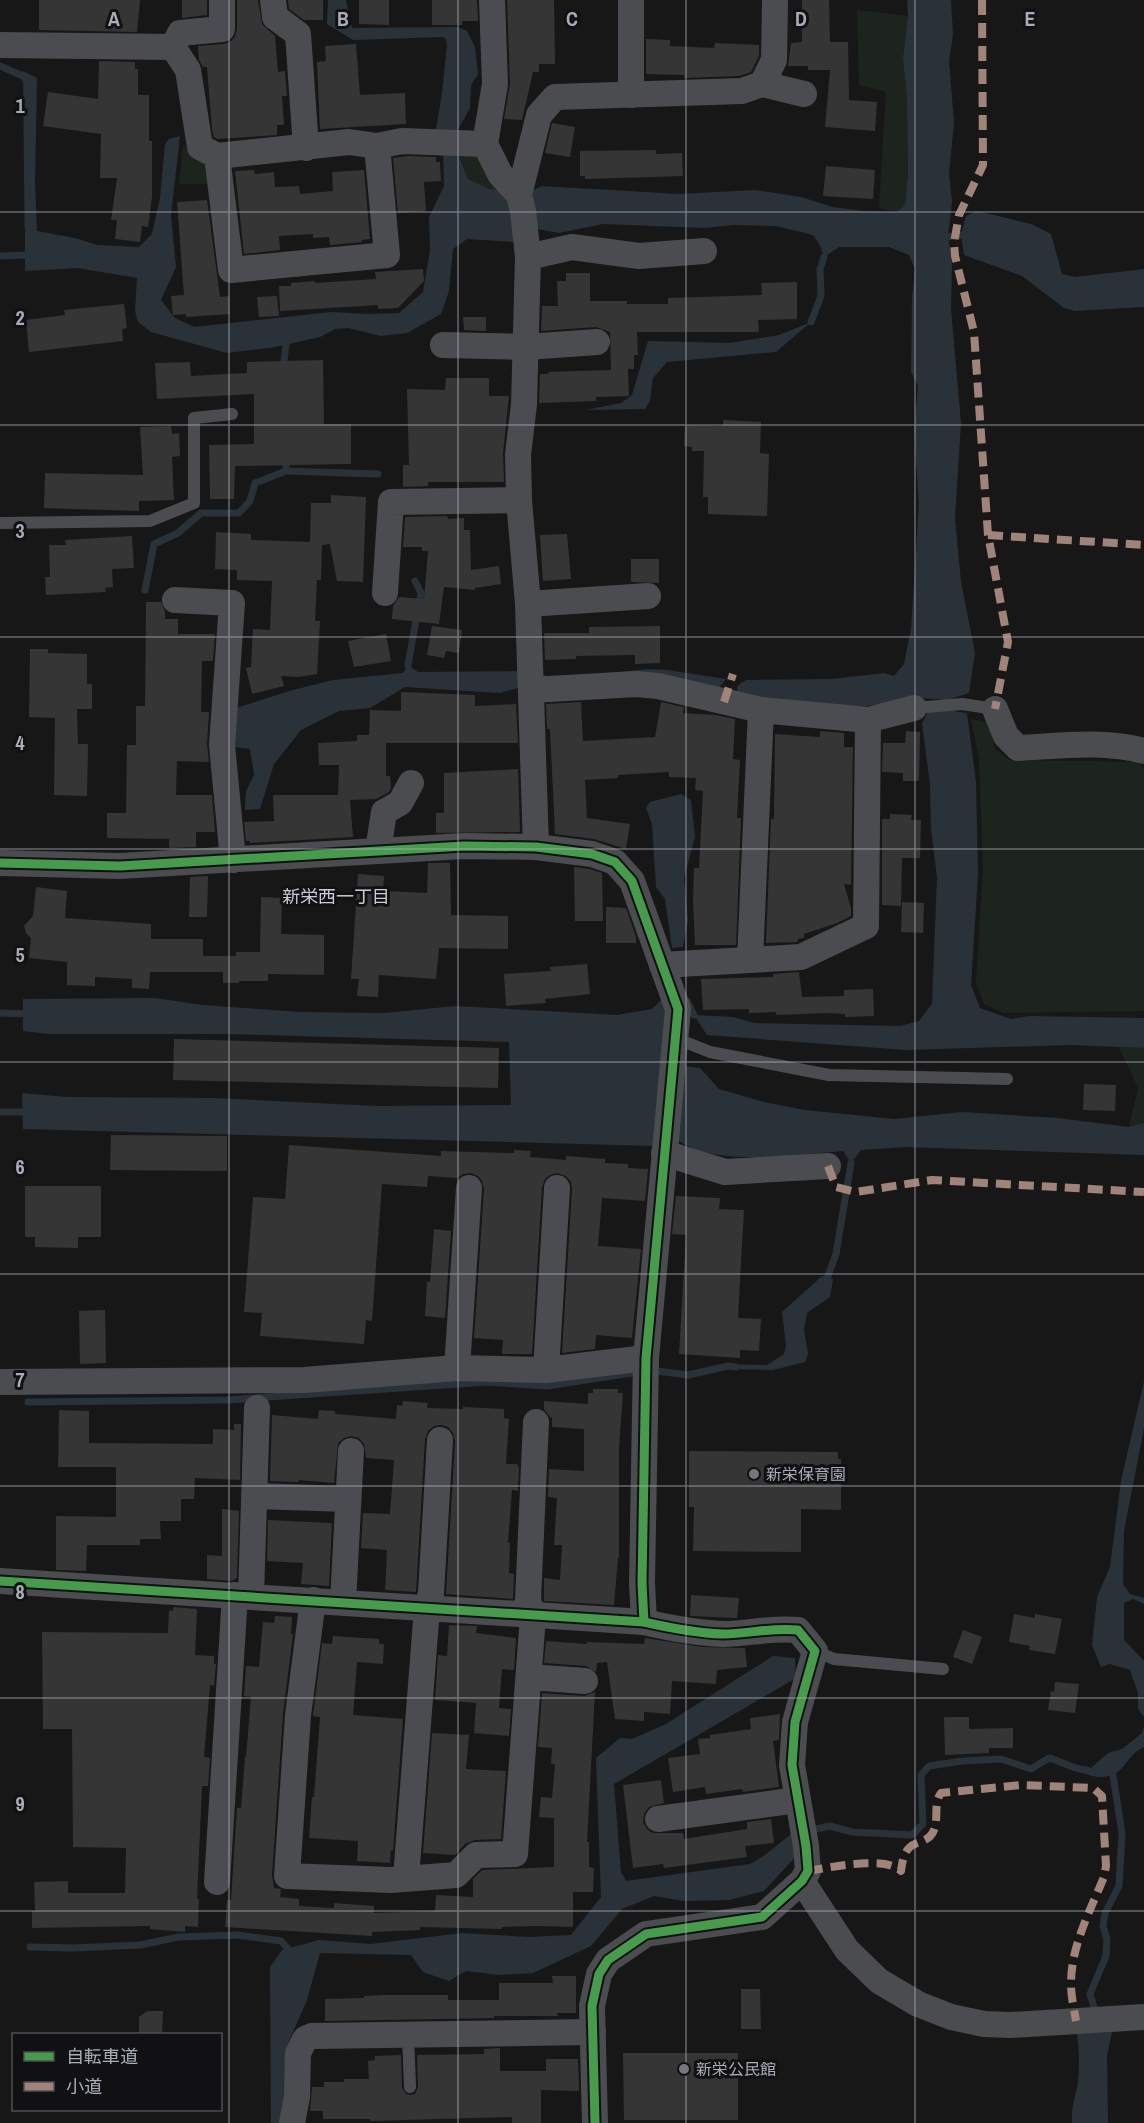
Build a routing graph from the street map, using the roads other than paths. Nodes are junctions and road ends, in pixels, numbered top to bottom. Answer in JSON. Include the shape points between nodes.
{"nodes":[{"id":1,"x":222,"y":0,"type":"edge"},
{"id":2,"x":273,"y":0,"type":"edge"},
{"id":3,"x":492,"y":0,"type":"edge"},
{"id":4,"x":631,"y":0,"type":"edge"},
{"id":5,"x":775,"y":0,"type":"edge"},
{"id":6,"x":0,"y":45,"type":"edge"},
{"id":7,"x":173,"y":47,"type":"junction"},
{"id":8,"x":762,"y":84,"type":"junction"},
{"id":9,"x":804,"y":94,"type":"dead end"},
{"id":10,"x":632,"y":95,"type":"junction"},
{"id":11,"x":485,"y":144,"type":"junction"},
{"id":12,"x":377,"y":146,"type":"junction"},
{"id":13,"x":306,"y":147,"type":"junction"},
{"id":14,"x":218,"y":156,"type":"junction"},
{"id":15,"x":523,"y":210,"type":"junction"},
{"id":16,"x":704,"y":251,"type":"dead end"},
{"id":17,"x":528,"y":257,"type":"junction"},
{"id":18,"x":597,"y":342,"type":"dead end"},
{"id":19,"x":443,"y":345,"type":"dead end"},
{"id":20,"x":526,"y":347,"type":"junction"},
{"id":21,"x":232,"y":414,"type":"dead end"},
{"id":22,"x":519,"y":500,"type":"junction"},
{"id":23,"x":0,"y":523,"type":"edge"},
{"id":24,"x":385,"y":593,"type":"dead end"},
{"id":25,"x":648,"y":596,"type":"dead end"},
{"id":26,"x":175,"y":600,"type":"dead end"},
{"id":27,"x":528,"y":604,"type":"junction"},
{"id":28,"x":531,"y":678,"type":"junction"},
{"id":29,"x":922,"y":708,"type":"joint"},
{"id":30,"x":995,"y":709,"type":"joint"},
{"id":31,"x":761,"y":710,"type":"junction"},
{"id":32,"x":867,"y":720,"type":"junction"},
{"id":33,"x":1144,"y":751,"type":"edge"},
{"id":34,"x":411,"y":783,"type":"dead end"},
{"id":35,"x":536,"y":847,"type":"junction"},
{"id":36,"x":378,"y":851,"type":"junction"},
{"id":37,"x":233,"y":860,"type":"junction"},
{"id":38,"x":0,"y":863,"type":"edge"},
{"id":39,"x":750,"y":960,"type":"junction"},
{"id":40,"x":662,"y":965,"type":"junction"},
{"id":41,"x":674,"y":1048,"type":"junction"},
{"id":42,"x":1007,"y":1079,"type":"dead end"},
{"id":43,"x":665,"y":1148,"type":"junction"},
{"id":44,"x":828,"y":1166,"type":"dead end"},
{"id":45,"x":469,"y":1188,"type":"dead end"},
{"id":46,"x":557,"y":1188,"type":"dead end"},
{"id":47,"x":458,"y":1368,"type":"junction"},
{"id":48,"x":646,"y":1369,"type":"junction"},
{"id":49,"x":546,"y":1370,"type":"junction"},
{"id":50,"x":0,"y":1382,"type":"edge"},
{"id":51,"x":257,"y":1408,"type":"dead end"},
{"id":52,"x":536,"y":1422,"type":"dead end"},
{"id":53,"x":440,"y":1440,"type":"dead end"},
{"id":54,"x":351,"y":1451,"type":"dead end"},
{"id":55,"x":255,"y":1496,"type":"junction"},
{"id":56,"x":348,"y":1498,"type":"junction"},
{"id":57,"x":0,"y":1581,"type":"edge"},
{"id":58,"x":243,"y":1596,"type":"junction"},
{"id":59,"x":313,"y":1600,"type":"junction"},
{"id":60,"x":343,"y":1602,"type":"junction"},
{"id":61,"x":427,"y":1608,"type":"junction"},
{"id":62,"x":533,"y":1616,"type":"junction"},
{"id":63,"x":644,"y":1622,"type":"junction"},
{"id":64,"x":815,"y":1651,"type":"junction"},
{"id":65,"x":943,"y":1669,"type":"dead end"},
{"id":66,"x":529,"y":1677,"type":"junction"},
{"id":67,"x":585,"y":1681,"type":"dead end"},
{"id":68,"x":797,"y":1800,"type":"junction"},
{"id":69,"x":658,"y":1819,"type":"dead end"},
{"id":70,"x":406,"y":1878,"type":"junction"},
{"id":71,"x":802,"y":1881,"type":"junction"},
{"id":72,"x":217,"y":1882,"type":"dead end"},
{"id":73,"x":1144,"y":2017,"type":"edge"},
{"id":74,"x":592,"y":2032,"type":"junction"},
{"id":75,"x":408,"y":2035,"type":"junction"},
{"id":76,"x":410,"y":2087,"type":"dead end"},
{"id":77,"x":292,"y":2123,"type":"edge"},
{"id":78,"x":595,"y":2123,"type":"edge"}],
"edges":[{"from":1,"to":7,"type":"street","via":[[222,29],[180,33]]},
{"from":2,"to":13,"type":"street","via":[[275,17],[298,34]]},
{"from":3,"to":11,"type":"street","via":[[495,84]]},
{"from":4,"to":10,"type":"street"},
{"from":5,"to":8,"type":"street","via":[[774,60]]},
{"from":6,"to":7,"type":"street"},
{"from":7,"to":14,"type":"street","via":[[188,70],[200,147]]},
{"from":8,"to":9,"type":"street"},
{"from":8,"to":10,"type":"street","via":[[742,91]]},
{"from":10,"to":15,"type":"street","via":[[555,97],[539,115]]},
{"from":11,"to":12,"type":"street","via":[[402,141]]},
{"from":11,"to":15,"type":"street"},
{"from":12,"to":13,"type":"street","via":[[349,142]]},
{"from":12,"to":14,"type":"street","via":[[387,255],[231,270]]},
{"from":13,"to":14,"type":"street"},
{"from":15,"to":17,"type":"street"},
{"from":16,"to":17,"type":"street","via":[[639,256],[572,247]]},
{"from":17,"to":20,"type":"street"},
{"from":18,"to":20,"type":"street"},
{"from":19,"to":20,"type":"street"},
{"from":20,"to":22,"type":"street","via":[[518,455]]},
{"from":21,"to":23,"type":"lane","via":[[194,418],[194,503],[150,521]]},
{"from":22,"to":24,"type":"street","via":[[391,502]]},
{"from":22,"to":27,"type":"street"},
{"from":25,"to":27,"type":"street"},
{"from":26,"to":37,"type":"street","via":[[232,603],[222,745]]},
{"from":27,"to":28,"type":"street"},
{"from":28,"to":31,"type":"street","via":[[658,686]]},
{"from":28,"to":35,"type":"street"},
{"from":29,"to":30,"type":"lane","via":[[962,704]]},
{"from":29,"to":32,"type":"street"},
{"from":30,"to":33,"type":"street","via":[[1006,736],[1018,748],[1094,745]]},
{"from":31,"to":32,"type":"street"},
{"from":31,"to":39,"type":"street"},
{"from":32,"to":39,"type":"street","via":[[866,926],[801,957]]},
{"from":34,"to":36,"type":"street","via":[[400,803],[384,812]]},
{"from":35,"to":36,"type":"street"},
{"from":35,"to":40,"type":"street","via":[[592,854],[615,862],[632,881]]},
{"from":36,"to":37,"type":"street"},
{"from":37,"to":38,"type":"street","via":[[120,866]]},
{"from":39,"to":40,"type":"street"},
{"from":40,"to":41,"type":"street","via":[[678,1009]]},
{"from":41,"to":42,"type":"lane","via":[[829,1076]]},
{"from":41,"to":43,"type":"street"},
{"from":43,"to":44,"type":"street","via":[[725,1172]]},
{"from":43,"to":48,"type":"street"},
{"from":45,"to":47,"type":"street"},
{"from":46,"to":49,"type":"street"},
{"from":47,"to":49,"type":"street"},
{"from":47,"to":50,"type":"street","via":[[304,1380]]},
{"from":48,"to":49,"type":"street"},
{"from":48,"to":63,"type":"street"},
{"from":51,"to":55,"type":"street"},
{"from":52,"to":62,"type":"street","via":[[528,1600]]},
{"from":53,"to":61,"type":"street"},
{"from":54,"to":56,"type":"street"},
{"from":55,"to":56,"type":"street"},
{"from":55,"to":58,"type":"street"},
{"from":56,"to":60,"type":"street"},
{"from":57,"to":58,"type":"street"},
{"from":58,"to":59,"type":"street"},
{"from":58,"to":72,"type":"street"},
{"from":59,"to":60,"type":"street"},
{"from":59,"to":70,"type":"street","via":[[298,1715],[287,1876]]},
{"from":60,"to":61,"type":"street"},
{"from":61,"to":62,"type":"street"},
{"from":61,"to":70,"type":"street"},
{"from":62,"to":63,"type":"street"},
{"from":62,"to":66,"type":"street"},
{"from":63,"to":64,"type":"street","via":[[725,1634],[798,1630]]},
{"from":64,"to":65,"type":"lane","via":[[834,1659]]},
{"from":64,"to":68,"type":"street","via":[[795,1722],[792,1765]]},
{"from":66,"to":67,"type":"street"},
{"from":66,"to":70,"type":"street","via":[[515,1854],[476,1855],[456,1875]]},
{"from":68,"to":69,"type":"street"},
{"from":68,"to":71,"type":"street","via":[[808,1871]]},
{"from":71,"to":73,"type":"street","via":[[847,1950],[879,1981],[951,2018],[1002,2025]]},
{"from":71,"to":74,"type":"street","via":[[762,1917],[646,1934],[608,1960],[599,1974],[592,2006]]},
{"from":74,"to":75,"type":"street"},
{"from":74,"to":78,"type":"street"},
{"from":75,"to":76,"type":"lane"},
{"from":75,"to":77,"type":"street","via":[[305,2039],[298,2053]]}]}
